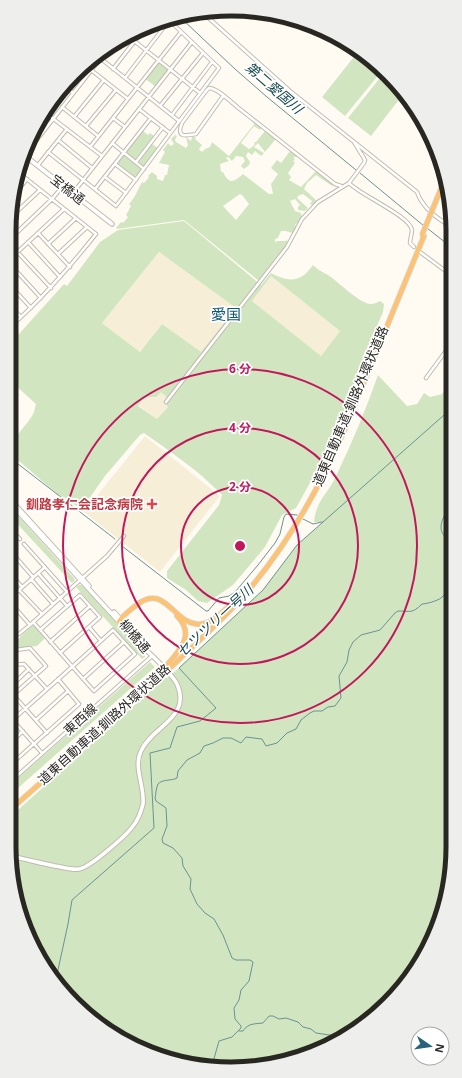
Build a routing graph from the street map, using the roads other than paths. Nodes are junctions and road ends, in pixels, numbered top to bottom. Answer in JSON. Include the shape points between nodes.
{"nodes":[{"id":1,"x":208,"y":17,"type":"edge"},
{"id":2,"x":171,"y":24,"type":"edge"},
{"id":3,"x":166,"y":26,"type":"edge"},
{"id":4,"x":181,"y":32,"type":"junction"},
{"id":5,"x":137,"y":38,"type":"edge"},
{"id":6,"x":134,"y":41,"type":"junction"},
{"id":7,"x":192,"y":42,"type":"junction"},
{"id":8,"x":147,"y":50,"type":"junction"},
{"id":9,"x":202,"y":53,"type":"junction"},
{"id":10,"x":101,"y":59,"type":"edge"},
{"id":11,"x":158,"y":60,"type":"junction"},
{"id":12,"x":212,"y":62,"type":"junction"},
{"id":13,"x":96,"y":63,"type":"edge"},
{"id":14,"x":113,"y":68,"type":"junction"},
{"id":15,"x":170,"y":69,"type":"junction"},
{"id":16,"x":91,"y":70,"type":"junction"},
{"id":17,"x":125,"y":78,"type":"junction"},
{"id":18,"x":182,"y":78,"type":"junction"},
{"id":19,"x":104,"y":80,"type":"junction"},
{"id":20,"x":137,"y":87,"type":"junction"},
{"id":21,"x":193,"y":87,"type":"junction"},
{"id":22,"x":69,"y":89,"type":"edge"},
{"id":23,"x":116,"y":90,"type":"junction"},
{"id":24,"x":73,"y":93,"type":"junction"},
{"id":25,"x":200,"y":93,"type":"junction"},
{"id":26,"x":149,"y":96,"type":"junction"},
{"id":27,"x":223,"y":96,"type":"junction"},
{"id":28,"x":128,"y":99,"type":"junction"},
{"id":29,"x":160,"y":106,"type":"junction"},
{"id":30,"x":62,"y":107,"type":"junction"},
{"id":31,"x":139,"y":108,"type":"junction"},
{"id":32,"x":172,"y":115,"type":"junction"},
{"id":33,"x":50,"y":116,"type":"edge"},
{"id":34,"x":74,"y":117,"type":"junction"},
{"id":35,"x":53,"y":118,"type":"junction"},
{"id":36,"x":113,"y":118,"type":"junction"},
{"id":37,"x":151,"y":118,"type":"junction"},
{"id":38,"x":180,"y":121,"type":"junction"},
{"id":39,"x":86,"y":126,"type":"junction"},
{"id":40,"x":125,"y":127,"type":"junction"},
{"id":41,"x":163,"y":127,"type":"junction"},
{"id":42,"x":67,"y":129,"type":"junction"},
{"id":43,"x":170,"y":133,"type":"junction"},
{"id":44,"x":39,"y":134,"type":"edge"},
{"id":45,"x":98,"y":136,"type":"junction"},
{"id":46,"x":58,"y":140,"type":"junction"},
{"id":47,"x":354,"y":142,"type":"junction"},
{"id":48,"x":112,"y":143,"type":"junction"},
{"id":49,"x":90,"y":147,"type":"junction"},
{"id":50,"x":48,"y":152,"type":"junction"},
{"id":51,"x":124,"y":153,"type":"junction"},
{"id":52,"x":102,"y":156,"type":"junction"},
{"id":53,"x":28,"y":158,"type":"edge"},
{"id":54,"x":136,"y":162,"type":"junction"},
{"id":55,"x":115,"y":164,"type":"junction"},
{"id":56,"x":38,"y":165,"type":"junction"},
{"id":57,"x":92,"y":168,"type":"junction"},
{"id":58,"x":144,"y":169,"type":"junction"},
{"id":59,"x":23,"y":176,"type":"edge"},
{"id":60,"x":105,"y":177,"type":"junction"},
{"id":61,"x":27,"y":179,"type":"junction"},
{"id":62,"x":83,"y":180,"type":"junction"},
{"id":63,"x":136,"y":180,"type":"junction"},
{"id":64,"x":349,"y":183,"type":"junction"},
{"id":65,"x":63,"y":186,"type":"junction"},
{"id":66,"x":20,"y":187,"type":"edge"},
{"id":67,"x":341,"y":187,"type":"junction"},
{"id":68,"x":442,"y":187,"type":"edge"},
{"id":69,"x":95,"y":189,"type":"junction"},
{"id":70,"x":40,"y":190,"type":"junction"},
{"id":71,"x":442,"y":191,"type":"edge"},
{"id":72,"x":73,"y":193,"type":"junction"},
{"id":73,"x":126,"y":193,"type":"junction"},
{"id":74,"x":52,"y":199,"type":"junction"},
{"id":75,"x":64,"y":209,"type":"junction"},
{"id":76,"x":17,"y":212,"type":"edge"},
{"id":77,"x":76,"y":218,"type":"junction"},
{"id":78,"x":446,"y":223,"type":"edge"},
{"id":79,"x":112,"y":224,"type":"dead end"},
{"id":80,"x":87,"y":227,"type":"junction"},
{"id":81,"x":16,"y":233,"type":"edge"},
{"id":82,"x":38,"y":233,"type":"junction"},
{"id":83,"x":423,"y":236,"type":"junction"},
{"id":84,"x":28,"y":242,"type":"junction"},
{"id":85,"x":48,"y":244,"type":"junction"},
{"id":86,"x":414,"y":246,"type":"dead end"},
{"id":87,"x":18,"y":252,"type":"joint"},
{"id":88,"x":420,"y":252,"type":"dead end"},
{"id":89,"x":58,"y":254,"type":"junction"},
{"id":90,"x":70,"y":267,"type":"junction"},
{"id":91,"x":446,"y":271,"type":"edge"},
{"id":92,"x":17,"y":272,"type":"edge"},
{"id":93,"x":60,"y":277,"type":"junction"},
{"id":94,"x":51,"y":288,"type":"junction"},
{"id":95,"x":16,"y":292,"type":"edge"},
{"id":96,"x":41,"y":298,"type":"junction"},
{"id":97,"x":31,"y":308,"type":"junction"},
{"id":98,"x":16,"y":312,"type":"edge"},
{"id":99,"x":21,"y":317,"type":"junction"},
{"id":100,"x":16,"y":321,"type":"edge"},
{"id":101,"x":446,"y":352,"type":"edge"},
{"id":102,"x":426,"y":378,"type":"dead end"},
{"id":103,"x":166,"y":402,"type":"dead end"},
{"id":104,"x":16,"y":506,"type":"edge"},
{"id":105,"x":16,"y":509,"type":"edge"},
{"id":106,"x":16,"y":535,"type":"edge"},
{"id":107,"x":124,"y":536,"type":"dead end"},
{"id":108,"x":20,"y":539,"type":"dead end"},
{"id":109,"x":24,"y":544,"type":"dead end"},
{"id":110,"x":16,"y":558,"type":"edge"},
{"id":111,"x":45,"y":567,"type":"junction"},
{"id":112,"x":38,"y":573,"type":"junction"},
{"id":113,"x":32,"y":578,"type":"junction"},
{"id":114,"x":81,"y":579,"type":"junction"},
{"id":115,"x":16,"y":581,"type":"edge"},
{"id":116,"x":21,"y":588,"type":"junction"},
{"id":117,"x":244,"y":590,"type":"junction"},
{"id":118,"x":16,"y":592,"type":"edge"},
{"id":119,"x":67,"y":592,"type":"junction"},
{"id":120,"x":60,"y":598,"type":"junction"},
{"id":121,"x":53,"y":604,"type":"junction"},
{"id":122,"x":16,"y":606,"type":"edge"},
{"id":123,"x":67,"y":606,"type":"junction"},
{"id":124,"x":90,"y":606,"type":"junction"},
{"id":125,"x":42,"y":614,"type":"junction"},
{"id":126,"x":120,"y":620,"type":"junction"},
{"id":127,"x":31,"y":624,"type":"junction"},
{"id":128,"x":89,"y":627,"type":"junction"},
{"id":129,"x":40,"y":630,"type":"junction"},
{"id":130,"x":16,"y":634,"type":"edge"},
{"id":131,"x":101,"y":641,"type":"junction"},
{"id":132,"x":50,"y":642,"type":"junction"},
{"id":133,"x":124,"y":642,"type":"junction"},
{"id":134,"x":16,"y":650,"type":"edge"},
{"id":135,"x":60,"y":653,"type":"junction"},
{"id":136,"x":152,"y":656,"type":"junction"},
{"id":137,"x":16,"y":666,"type":"edge"},
{"id":138,"x":72,"y":666,"type":"junction"},
{"id":139,"x":167,"y":667,"type":"junction"},
{"id":140,"x":29,"y":669,"type":"junction"},
{"id":141,"x":162,"y":672,"type":"junction"},
{"id":142,"x":35,"y":676,"type":"junction"},
{"id":143,"x":58,"y":679,"type":"junction"},
{"id":144,"x":83,"y":679,"type":"junction"},
{"id":145,"x":16,"y":682,"type":"edge"},
{"id":146,"x":47,"y":689,"type":"junction"},
{"id":147,"x":68,"y":691,"type":"junction"},
{"id":148,"x":16,"y":692,"type":"edge"},
{"id":149,"x":16,"y":698,"type":"edge"},
{"id":150,"x":25,"y":708,"type":"junction"},
{"id":151,"x":16,"y":716,"type":"edge"},
{"id":152,"x":36,"y":720,"type":"junction"},
{"id":153,"x":16,"y":724,"type":"edge"},
{"id":154,"x":23,"y":731,"type":"junction"},
{"id":155,"x":47,"y":732,"type":"junction"},
{"id":156,"x":16,"y":738,"type":"edge"},
{"id":157,"x":34,"y":744,"type":"junction"},
{"id":158,"x":42,"y":753,"type":"junction"},
{"id":159,"x":16,"y":760,"type":"edge"},
{"id":160,"x":16,"y":777,"type":"edge"},
{"id":161,"x":16,"y":803,"type":"edge"},
{"id":162,"x":16,"y":803,"type":"edge"},
{"id":163,"x":16,"y":857,"type":"edge"}],
"edges":[{"from":1,"to":47,"type":"street","via":[[290,91]]},
{"from":2,"to":4,"type":"street"},
{"from":3,"to":8,"type":"street"},
{"from":4,"to":7,"type":"street"},
{"from":4,"to":11,"type":"street"},
{"from":5,"to":6,"type":"street"},
{"from":6,"to":8,"type":"street"},
{"from":6,"to":14,"type":"street"},
{"from":7,"to":9,"type":"street"},
{"from":7,"to":15,"type":"street"},
{"from":8,"to":11,"type":"street"},
{"from":8,"to":17,"type":"street"},
{"from":9,"to":12,"type":"street"},
{"from":9,"to":18,"type":"street"},
{"from":10,"to":14,"type":"street"},
{"from":11,"to":15,"type":"street"},
{"from":11,"to":20,"type":"street"},
{"from":12,"to":21,"type":"street"},
{"from":12,"to":25,"type":"street","via":[[218,68]]},
{"from":13,"to":16,"type":"street"},
{"from":14,"to":17,"type":"street"},
{"from":15,"to":18,"type":"street"},
{"from":15,"to":26,"type":"street"},
{"from":16,"to":19,"type":"street"},
{"from":16,"to":24,"type":"street"},
{"from":17,"to":20,"type":"street"},
{"from":18,"to":21,"type":"street"},
{"from":18,"to":29,"type":"street"},
{"from":19,"to":23,"type":"street"},
{"from":19,"to":34,"type":"street"},
{"from":20,"to":26,"type":"street"},
{"from":20,"to":28,"type":"street"},
{"from":21,"to":25,"type":"street"},
{"from":21,"to":32,"type":"street"},
{"from":22,"to":24,"type":"street"},
{"from":23,"to":28,"type":"street"},
{"from":23,"to":39,"type":"street"},
{"from":24,"to":30,"type":"street"},
{"from":25,"to":38,"type":"street"},
{"from":26,"to":29,"type":"street"},
{"from":26,"to":31,"type":"street"},
{"from":27,"to":27,"type":"street","via":[[196,134],[182,135],[182,123],[206,91],[213,88]]},
{"from":27,"to":67,"type":"street"},
{"from":28,"to":36,"type":"street"},
{"from":29,"to":32,"type":"street"},
{"from":30,"to":34,"type":"street"},
{"from":30,"to":35,"type":"street"},
{"from":31,"to":37,"type":"street"},
{"from":31,"to":40,"type":"street"},
{"from":32,"to":38,"type":"street"},
{"from":33,"to":35,"type":"street"},
{"from":34,"to":39,"type":"street"},
{"from":35,"to":42,"type":"street"},
{"from":35,"to":44,"type":"street"},
{"from":36,"to":40,"type":"street"},
{"from":36,"to":45,"type":"street"},
{"from":37,"to":41,"type":"street"},
{"from":37,"to":51,"type":"street"},
{"from":38,"to":43,"type":"street"},
{"from":39,"to":45,"type":"street"},
{"from":40,"to":48,"type":"street"},
{"from":41,"to":43,"type":"street"},
{"from":41,"to":54,"type":"street"},
{"from":42,"to":46,"type":"street"},
{"from":42,"to":49,"type":"street"},
{"from":43,"to":58,"type":"street"},
{"from":45,"to":49,"type":"street"},
{"from":46,"to":50,"type":"street"},
{"from":46,"to":57,"type":"street"},
{"from":47,"to":64,"type":"street","via":[[364,163]]},
{"from":47,"to":78,"type":"street","via":[[417,192],[424,206]]},
{"from":48,"to":51,"type":"street"},
{"from":48,"to":52,"type":"street"},
{"from":49,"to":52,"type":"street"},
{"from":50,"to":56,"type":"street"},
{"from":50,"to":62,"type":"street"},
{"from":51,"to":54,"type":"street"},
{"from":51,"to":55,"type":"street"},
{"from":52,"to":57,"type":"street"},
{"from":53,"to":56,"type":"street","name":"宝橋通"},
{"from":54,"to":58,"type":"street"},
{"from":55,"to":60,"type":"street"},
{"from":55,"to":63,"type":"street"},
{"from":56,"to":65,"type":"street","name":"宝橋通"},
{"from":57,"to":62,"type":"street"},
{"from":58,"to":63,"type":"street"},
{"from":59,"to":61,"type":"street"},
{"from":60,"to":69,"type":"street"},
{"from":60,"to":73,"type":"street"},
{"from":61,"to":66,"type":"street"},
{"from":61,"to":70,"type":"street"},
{"from":62,"to":69,"type":"street"},
{"from":62,"to":72,"type":"street"},
{"from":63,"to":73,"type":"street"},
{"from":64,"to":67,"type":"street"},
{"from":64,"to":86,"type":"street","via":[[410,226],[410,243]]},
{"from":65,"to":72,"type":"street","name":"宝橋通"},
{"from":65,"to":74,"type":"street"},
{"from":67,"to":103,"type":"street","via":[[318,202],[302,219],[287,246]]},
{"from":68,"to":83,"type":"highway","name":"道東自動車道;釧路外環状道路","bridge":true},
{"from":69,"to":73,"type":"street","via":[[116,206]]},
{"from":70,"to":74,"type":"street"},
{"from":70,"to":76,"type":"street"},
{"from":71,"to":83,"type":"highway","name":"道東自動車道;釧路外環状道路","bridge":true},
{"from":72,"to":79,"type":"street","name":"宝橋通"},
{"from":74,"to":75,"type":"street"},
{"from":74,"to":81,"type":"street"},
{"from":75,"to":77,"type":"street"},
{"from":75,"to":82,"type":"street"},
{"from":77,"to":80,"type":"street"},
{"from":77,"to":85,"type":"street"},
{"from":80,"to":89,"type":"street"},
{"from":80,"to":90,"type":"street","via":[[96,234]]},
{"from":82,"to":84,"type":"street"},
{"from":82,"to":85,"type":"street"},
{"from":83,"to":117,"type":"highway","name":"道東自動車道;釧路外環状道路","via":[[319,479],[282,542]]},
{"from":83,"to":139,"type":"highway","name":"道東自動車道;釧路外環状道路","via":[[333,456],[302,515],[247,592],[220,621]]},
{"from":84,"to":87,"type":"street"},
{"from":84,"to":93,"type":"street"},
{"from":85,"to":89,"type":"street"},
{"from":87,"to":94,"type":"street"},
{"from":88,"to":91,"type":"street"},
{"from":89,"to":90,"type":"street"},
{"from":90,"to":93,"type":"street"},
{"from":92,"to":96,"type":"street"},
{"from":93,"to":94,"type":"street"},
{"from":94,"to":96,"type":"street"},
{"from":95,"to":97,"type":"street"},
{"from":96,"to":97,"type":"street"},
{"from":97,"to":99,"type":"street"},
{"from":98,"to":99,"type":"street"},
{"from":99,"to":100,"type":"street"},
{"from":101,"to":102,"type":"street"},
{"from":104,"to":114,"type":"street","name":"柳橋通"},
{"from":105,"to":114,"type":"street","name":"柳橋通"},
{"from":106,"to":108,"type":"street"},
{"from":107,"to":114,"type":"street","via":[[107,556]]},
{"from":109,"to":111,"type":"street"},
{"from":110,"to":113,"type":"street"},
{"from":111,"to":112,"type":"street"},
{"from":111,"to":119,"type":"street"},
{"from":112,"to":113,"type":"street"},
{"from":112,"to":120,"type":"street"},
{"from":113,"to":116,"type":"street"},
{"from":113,"to":121,"type":"street"},
{"from":114,"to":119,"type":"street"},
{"from":114,"to":126,"type":"street","name":"柳橋通"},
{"from":115,"to":116,"type":"street"},
{"from":116,"to":118,"type":"street"},
{"from":116,"to":125,"type":"street"},
{"from":117,"to":126,"type":"highway","via":[[223,611],[207,622],[190,623],[169,605],[155,598],[141,602]]},
{"from":117,"to":139,"type":"highway","name":"道東自動車道;釧路外環状道路","via":[[218,619]]},
{"from":119,"to":120,"type":"street"},
{"from":120,"to":121,"type":"street"},
{"from":120,"to":123,"type":"street"},
{"from":121,"to":125,"type":"street"},
{"from":122,"to":127,"type":"street"},
{"from":123,"to":124,"type":"street","via":[[80,594]]},
{"from":123,"to":129,"type":"street"},
{"from":124,"to":128,"type":"street","via":[[100,617]]},
{"from":124,"to":132,"type":"street"},
{"from":125,"to":127,"type":"street"},
{"from":126,"to":136,"type":"street","name":"柳橋通"},
{"from":126,"to":139,"type":"highway","via":[[146,602],[160,602],[168,606],[182,623],[185,637],[181,648]]},
{"from":127,"to":129,"type":"street"},
{"from":127,"to":130,"type":"street"},
{"from":128,"to":131,"type":"street"},
{"from":128,"to":135,"type":"street"},
{"from":129,"to":132,"type":"street"},
{"from":131,"to":133,"type":"street","via":[[113,630]]},
{"from":131,"to":138,"type":"street"},
{"from":132,"to":135,"type":"street"},
{"from":133,"to":144,"type":"street"},
{"from":133,"to":144,"type":"street","via":[[135,654],[94,690]]},
{"from":134,"to":142,"type":"street","via":[[30,648],[46,666]]},
{"from":135,"to":138,"type":"street"},
{"from":136,"to":158,"type":"street","name":"東西線"},
{"from":136,"to":163,"type":"street","name":"柳橋通","via":[[175,681],[180,691],[180,702],[174,716],[146,742],[140,753],[138,761],[143,804],[132,828],[94,862],[83,868],[69,869]]},
{"from":137,"to":140,"type":"street","via":[[24,664]]},
{"from":138,"to":143,"type":"street"},
{"from":138,"to":144,"type":"street"},
{"from":139,"to":141,"type":"highway","name":"道東自動車道;釧路外環状道路","bridge":true},
{"from":140,"to":142,"type":"street"},
{"from":140,"to":145,"type":"street"},
{"from":141,"to":161,"type":"highway","name":"道東自動車道;釧路外環状道路"},
{"from":141,"to":162,"type":"highway","name":"道東自動車道;釧路外環状道路"},
{"from":142,"to":146,"type":"street"},
{"from":142,"to":148,"type":"street"},
{"from":143,"to":146,"type":"street"},
{"from":143,"to":147,"type":"street"},
{"from":146,"to":150,"type":"street"},
{"from":147,"to":152,"type":"street"},
{"from":147,"to":155,"type":"street","via":[[79,704]]},
{"from":149,"to":150,"type":"street"},
{"from":150,"to":151,"type":"street"},
{"from":150,"to":152,"type":"street"},
{"from":152,"to":155,"type":"street"},
{"from":153,"to":154,"type":"street"},
{"from":154,"to":156,"type":"street"},
{"from":154,"to":157,"type":"street"},
{"from":155,"to":157,"type":"street"},
{"from":157,"to":158,"type":"street"},
{"from":157,"to":159,"type":"street"},
{"from":158,"to":160,"type":"street","name":"東西線"}]}
